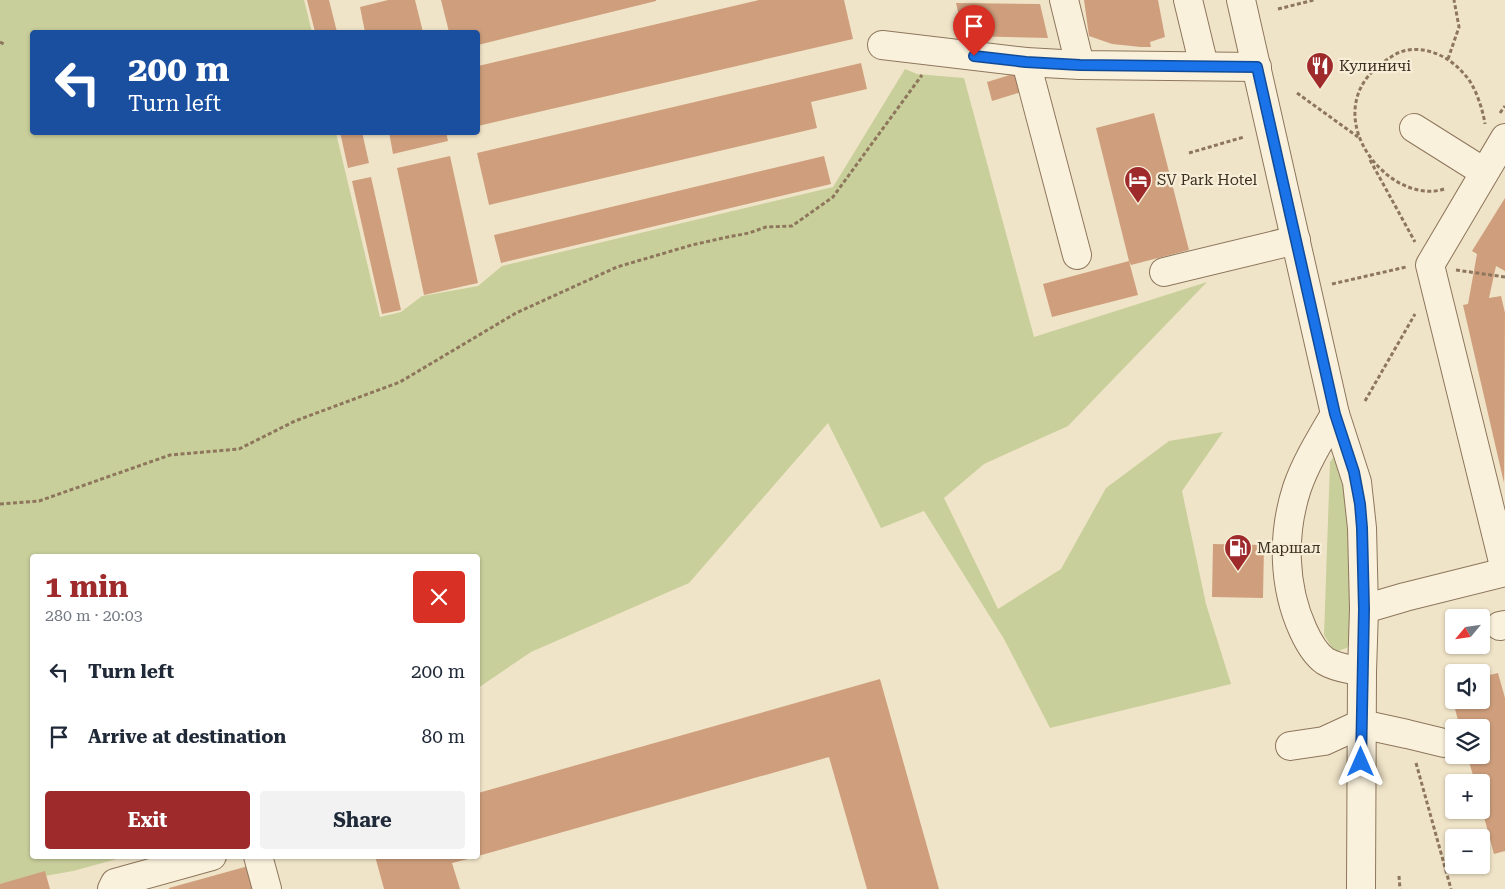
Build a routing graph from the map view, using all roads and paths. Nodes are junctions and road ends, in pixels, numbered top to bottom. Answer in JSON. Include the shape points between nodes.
{"nodes":[{"id":1,"x":1064,"y":0,"type":"edge"},
{"id":2,"x":1188,"y":0,"type":"edge"},
{"id":3,"x":1241,"y":0,"type":"edge"},
{"id":4,"x":1314,"y":0,"type":"edge"},
{"id":5,"x":1454,"y":0,"type":"edge"},
{"id":6,"x":1278,"y":9,"type":"dead end"},
{"id":7,"x":882,"y":45,"type":"dead end"},
{"id":8,"x":938,"y":52,"type":"junction"},
{"id":9,"x":1448,"y":59,"type":"dead end"},
{"id":10,"x":1026,"y":62,"type":"junction"},
{"id":11,"x":1080,"y":65,"type":"junction"},
{"id":12,"x":1204,"y":66,"type":"junction"},
{"id":13,"x":1257,"y":67,"type":"junction"},
{"id":14,"x":1297,"y":93,"type":"dead end"},
{"id":15,"x":1414,"y":128,"type":"dead end"},
{"id":16,"x":1244,"y":137,"type":"dead end"},
{"id":17,"x":1505,"y":138,"type":"edge"},
{"id":18,"x":1189,"y":153,"type":"dead end"},
{"id":19,"x":1484,"y":172,"type":"junction"},
{"id":20,"x":1296,"y":240,"type":"junction"},
{"id":21,"x":1419,"y":249,"type":"dead end"},
{"id":22,"x":1077,"y":255,"type":"dead end"},
{"id":23,"x":1413,"y":266,"type":"dead end"},
{"id":24,"x":1454,"y":270,"type":"dead end"},
{"id":25,"x":1164,"y":272,"type":"dead end"},
{"id":26,"x":1505,"y":277,"type":"edge"},
{"id":27,"x":1339,"y":282,"type":"dead end"},
{"id":28,"x":1418,"y":309,"type":"dead end"},
{"id":29,"x":1365,"y":401,"type":"dead end"},
{"id":30,"x":1335,"y":414,"type":"junction"},
{"id":31,"x":0,"y":504,"type":"edge"},
{"id":32,"x":1505,"y":571,"type":"edge"},
{"id":33,"x":1364,"y":609,"type":"junction"},
{"id":34,"x":1362,"y":672,"type":"junction"},
{"id":35,"x":1361,"y":724,"type":"junction"},
{"id":36,"x":1407,"y":734,"type":"junction"},
{"id":37,"x":1444,"y":743,"type":"dead end"},
{"id":38,"x":1290,"y":746,"type":"dead end"},
{"id":39,"x":201,"y":859,"type":"edge"},
{"id":40,"x":259,"y":859,"type":"edge"},
{"id":41,"x":1399,"y":876,"type":"dead end"},
{"id":42,"x":112,"y":889,"type":"edge"},
{"id":43,"x":267,"y":889,"type":"edge"},
{"id":44,"x":1361,"y":889,"type":"edge"},
{"id":45,"x":1400,"y":889,"type":"edge"},
{"id":46,"x":1451,"y":889,"type":"edge"}],
"edges":[{"from":1,"to":11,"type":"street"},
{"from":2,"to":12,"type":"street"},
{"from":3,"to":13,"type":"street"},
{"from":4,"to":6,"type":"path"},
{"from":5,"to":9,"type":"path","via":[[1459,27]]},
{"from":7,"to":8,"type":"street"},
{"from":8,"to":10,"type":"street"},
{"from":8,"to":31,"type":"path","via":[[833,196],[792,226],[766,227],[617,267],[516,313],[400,382],[295,421],[239,449],[170,456],[39,502]]},
{"from":10,"to":11,"type":"street"},
{"from":10,"to":22,"type":"street"},
{"from":11,"to":12,"type":"street"},
{"from":12,"to":13,"type":"street"},
{"from":13,"to":20,"type":"street"},
{"from":14,"to":21,"type":"path","via":[[1358,137]]},
{"from":15,"to":19,"type":"street"},
{"from":16,"to":18,"type":"path"},
{"from":17,"to":19,"type":"street"},
{"from":19,"to":32,"type":"street","via":[[1430,265]]},
{"from":20,"to":25,"type":"street"},
{"from":20,"to":30,"type":"street"},
{"from":23,"to":27,"type":"path"},
{"from":24,"to":26,"type":"path"},
{"from":28,"to":29,"type":"path"},
{"from":30,"to":33,"type":"street","via":[[1353,468],[1360,504]]},
{"from":30,"to":34,"type":"street","via":[[1308,461],[1296,490],[1287,537],[1287,568],[1300,623],[1319,656],[1332,665]]},
{"from":32,"to":33,"type":"street"},
{"from":33,"to":34,"type":"street"},
{"from":34,"to":35,"type":"street"},
{"from":35,"to":36,"type":"street"},
{"from":35,"to":38,"type":"street","via":[[1324,741]]},
{"from":35,"to":44,"type":"street"},
{"from":36,"to":37,"type":"street"},
{"from":36,"to":46,"type":"path"},
{"from":39,"to":42,"type":"street","via":[[115,882]]},
{"from":40,"to":43,"type":"street"},
{"from":41,"to":45,"type":"path"}]}
